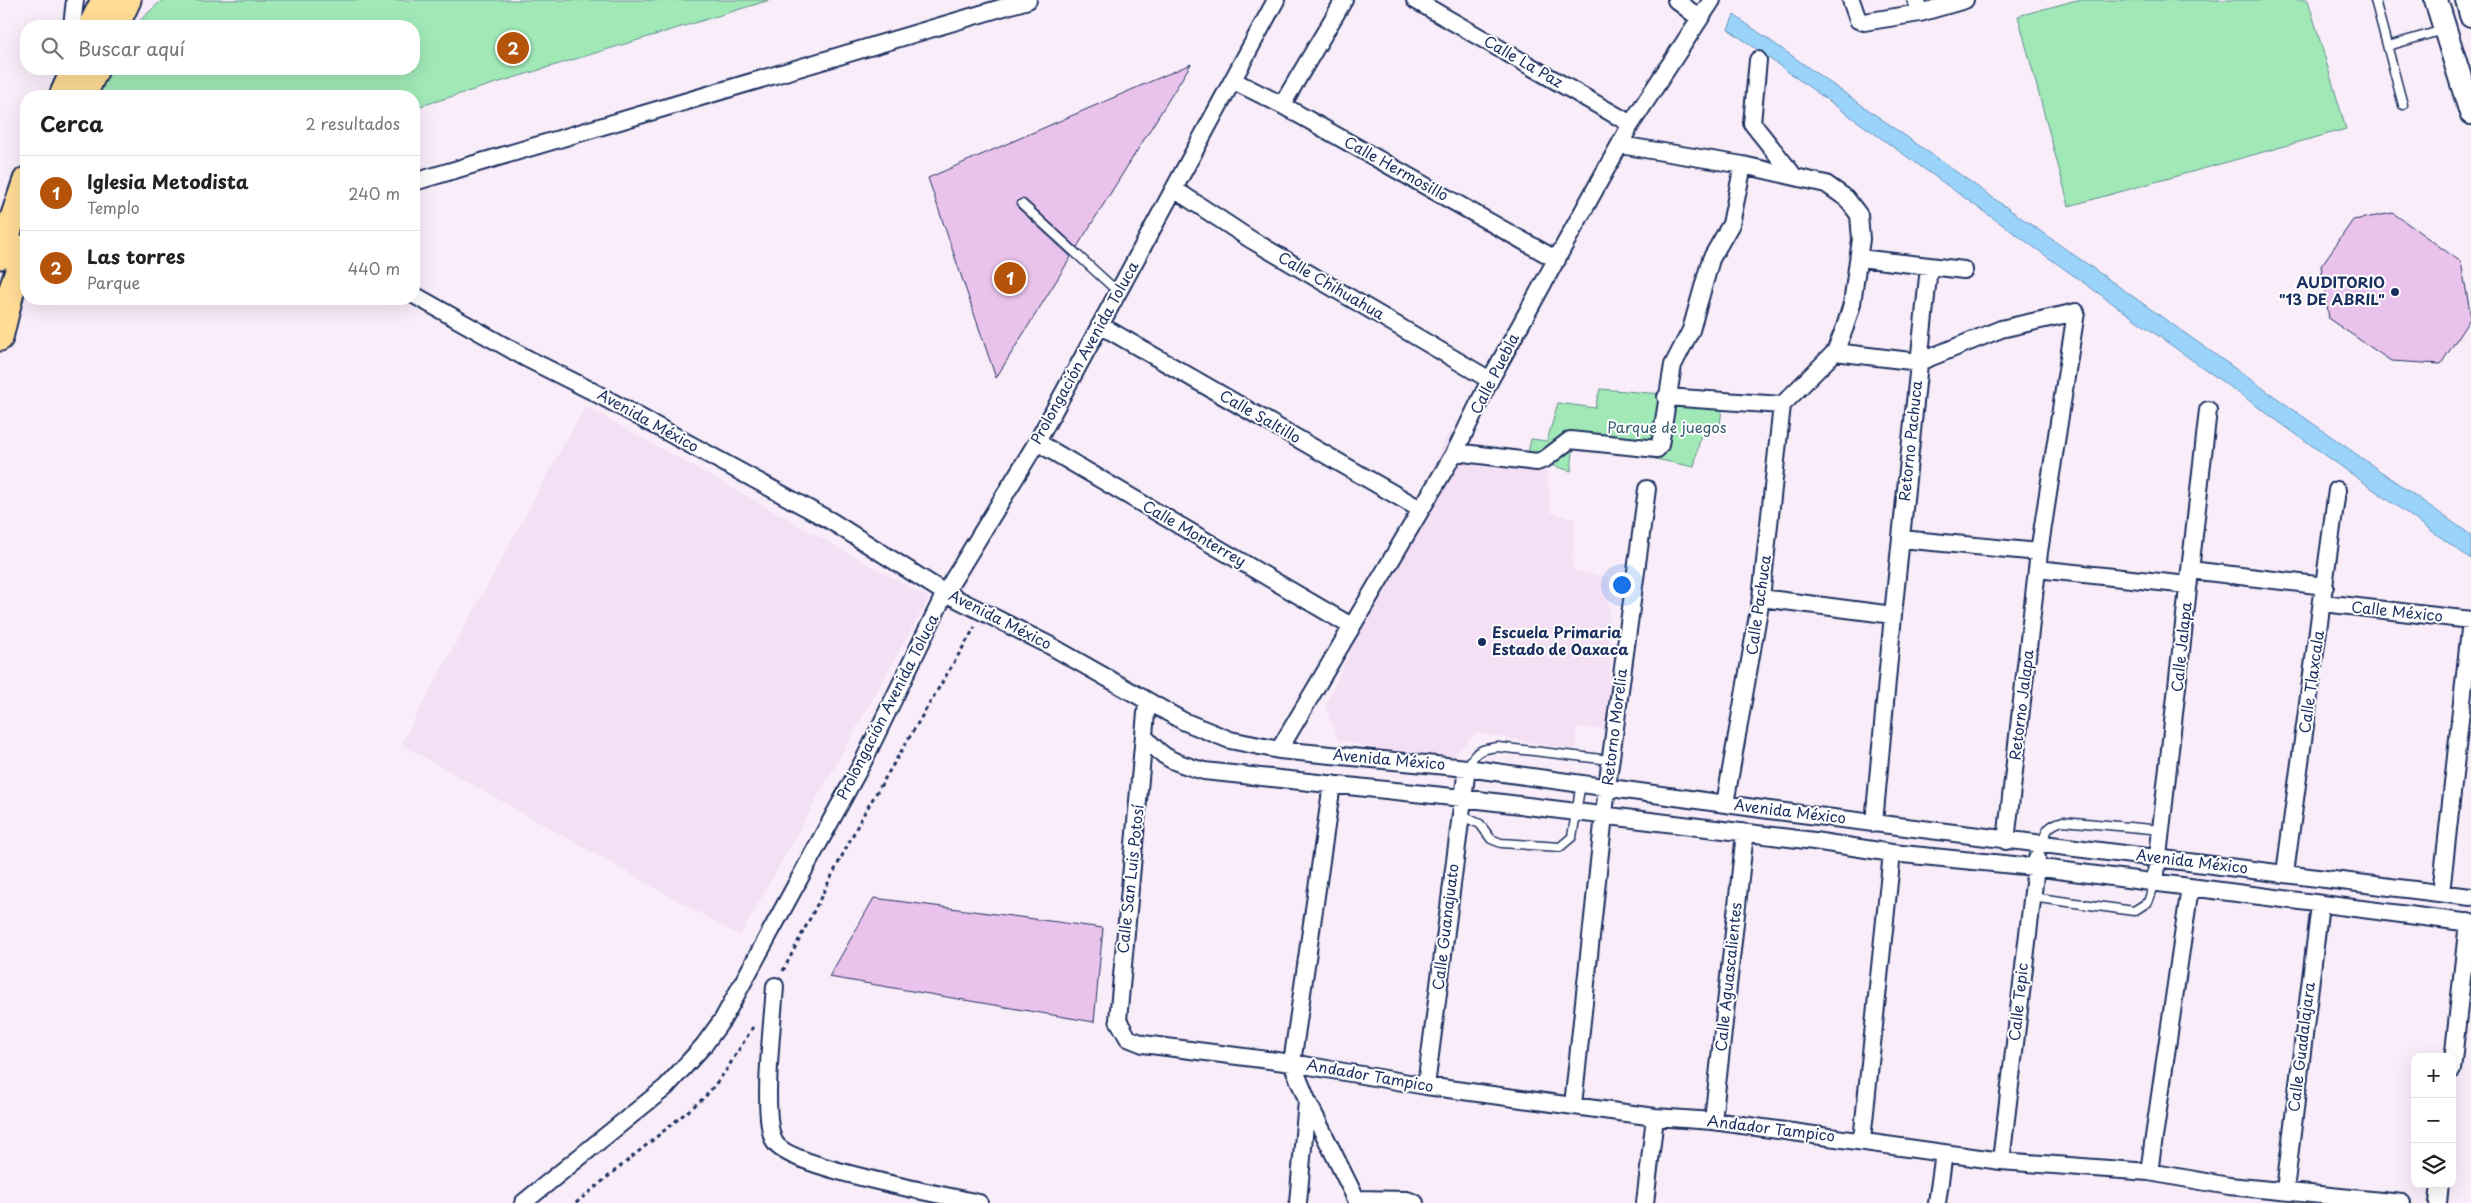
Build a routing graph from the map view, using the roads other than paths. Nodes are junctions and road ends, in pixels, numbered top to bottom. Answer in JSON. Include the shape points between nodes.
{"nodes":[{"id":1,"x":75,"y":0,"type":"edge"},
{"id":2,"x":104,"y":0,"type":"edge"},
{"id":3,"x":128,"y":0,"type":"edge"},
{"id":4,"x":1028,"y":0,"type":"edge"},
{"id":5,"x":1276,"y":0,"type":"edge"},
{"id":6,"x":1344,"y":0,"type":"edge"},
{"id":7,"x":1415,"y":0,"type":"edge"},
{"id":8,"x":1676,"y":0,"type":"edge"},
{"id":9,"x":1851,"y":0,"type":"edge"},
{"id":10,"x":1965,"y":0,"type":"edge"},
{"id":11,"x":2375,"y":0,"type":"edge"},
{"id":12,"x":2436,"y":0,"type":"edge"},
{"id":13,"x":2467,"y":0,"type":"edge"},
{"id":14,"x":1918,"y":7,"type":"edge"},
{"id":15,"x":1706,"y":8,"type":"edge"},
{"id":16,"x":2471,"y":15,"type":"edge"},
{"id":17,"x":73,"y":20,"type":"edge"},
{"id":18,"x":94,"y":20,"type":"edge"},
{"id":19,"x":119,"y":20,"type":"edge"},
{"id":20,"x":2445,"y":29,"type":"junction"},
{"id":21,"x":2388,"y":46,"type":"junction"},
{"id":22,"x":1758,"y":60,"type":"dead end"},
{"id":23,"x":75,"y":75,"type":"edge"},
{"id":24,"x":79,"y":75,"type":"edge"},
{"id":25,"x":1234,"y":81,"type":"junction"},
{"id":26,"x":66,"y":90,"type":"edge"},
{"id":27,"x":82,"y":90,"type":"edge"},
{"id":28,"x":1282,"y":105,"type":"junction"},
{"id":29,"x":2403,"y":106,"type":"dead end"},
{"id":30,"x":2471,"y":113,"type":"edge"},
{"id":31,"x":1632,"y":124,"type":"junction"},
{"id":32,"x":1620,"y":145,"type":"junction"},
{"id":33,"x":1743,"y":165,"type":"junction"},
{"id":34,"x":1794,"y":176,"type":"junction"},
{"id":35,"x":420,"y":180,"type":"edge"},
{"id":36,"x":1174,"y":189,"type":"junction"},
{"id":37,"x":20,"y":193,"type":"edge"},
{"id":38,"x":1022,"y":204,"type":"dead end"},
{"id":39,"x":4,"y":229,"type":"edge"},
{"id":40,"x":0,"y":256,"type":"edge"},
{"id":41,"x":1858,"y":258,"type":"junction"},
{"id":42,"x":1557,"y":260,"type":"junction"},
{"id":43,"x":1930,"y":267,"type":"junction"},
{"id":44,"x":1964,"y":270,"type":"dead end"},
{"id":45,"x":19,"y":291,"type":"edge"},
{"id":46,"x":1118,"y":292,"type":"junction"},
{"id":47,"x":420,"y":298,"type":"edge"},
{"id":48,"x":1100,"y":325,"type":"junction"},
{"id":49,"x":0,"y":338,"type":"edge"},
{"id":50,"x":1835,"y":352,"type":"junction"},
{"id":51,"x":1919,"y":362,"type":"junction"},
{"id":52,"x":1490,"y":380,"type":"junction"},
{"id":53,"x":1666,"y":397,"type":"junction"},
{"id":54,"x":1782,"y":405,"type":"junction"},
{"id":55,"x":2208,"y":410,"type":"dead end"},
{"id":56,"x":1037,"y":442,"type":"junction"},
{"id":57,"x":1455,"y":452,"type":"junction"},
{"id":58,"x":1647,"y":489,"type":"dead end"},
{"id":59,"x":2338,"y":490,"type":"dead end"},
{"id":60,"x":1420,"y":509,"type":"junction"},
{"id":61,"x":1901,"y":539,"type":"junction"},
{"id":62,"x":2039,"y":552,"type":"junction"},
{"id":63,"x":2037,"y":569,"type":"junction"},
{"id":64,"x":2189,"y":578,"type":"junction"},
{"id":65,"x":2325,"y":586,"type":"junction"},
{"id":66,"x":945,"y":593,"type":"junction"},
{"id":67,"x":1762,"y":598,"type":"junction"},
{"id":68,"x":2323,"y":603,"type":"junction"},
{"id":69,"x":1893,"y":615,"type":"junction"},
{"id":70,"x":2471,"y":620,"type":"edge"},
{"id":71,"x":1351,"y":626,"type":"junction"},
{"id":72,"x":1147,"y":702,"type":"junction"},
{"id":73,"x":1145,"y":737,"type":"junction"},
{"id":74,"x":1279,"y":750,"type":"junction"},
{"id":75,"x":1610,"y":760,"type":"junction"},
{"id":76,"x":1467,"y":768,"type":"junction"},
{"id":77,"x":1332,"y":784,"type":"junction"},
{"id":78,"x":1582,"y":784,"type":"junction"},
{"id":79,"x":1607,"y":788,"type":"junction"},
{"id":80,"x":1462,"y":798,"type":"junction"},
{"id":81,"x":1725,"y":804,"type":"junction"},
{"id":82,"x":1577,"y":813,"type":"junction"},
{"id":83,"x":1460,"y":815,"type":"junction"},
{"id":84,"x":1605,"y":817,"type":"junction"},
{"id":85,"x":1874,"y":823,"type":"junction"},
{"id":86,"x":2162,"y":830,"type":"junction"},
{"id":87,"x":1745,"y":833,"type":"junction"},
{"id":88,"x":2006,"y":841,"type":"junction"},
{"id":89,"x":2041,"y":845,"type":"junction"},
{"id":90,"x":1892,"y":853,"type":"junction"},
{"id":91,"x":2159,"y":858,"type":"junction"},
{"id":92,"x":2034,"y":867,"type":"junction"},
{"id":93,"x":2284,"y":873,"type":"junction"},
{"id":94,"x":2155,"y":883,"type":"junction"},
{"id":95,"x":2190,"y":887,"type":"junction"},
{"id":96,"x":2441,"y":894,"type":"junction"},
{"id":97,"x":2031,"y":897,"type":"junction"},
{"id":98,"x":2471,"y":897,"type":"edge"},
{"id":99,"x":2320,"y":905,"type":"junction"},
{"id":100,"x":2469,"y":923,"type":"edge"},
{"id":101,"x":775,"y":986,"type":"road end"},
{"id":102,"x":1143,"y":1044,"type":"joint"},
{"id":103,"x":2454,"y":1053,"type":"edge"},
{"id":104,"x":1292,"y":1063,"type":"junction"},
{"id":105,"x":1426,"y":1086,"type":"junction"},
{"id":106,"x":1307,"y":1100,"type":"junction"},
{"id":107,"x":1573,"y":1105,"type":"junction"},
{"id":108,"x":1655,"y":1117,"type":"junction"},
{"id":109,"x":1713,"y":1121,"type":"junction"},
{"id":110,"x":1862,"y":1140,"type":"junction"},
{"id":111,"x":1944,"y":1153,"type":"junction"},
{"id":112,"x":2001,"y":1161,"type":"junction"},
{"id":113,"x":2149,"y":1172,"type":"junction"},
{"id":114,"x":2440,"y":1188,"type":"edge"},
{"id":115,"x":2284,"y":1190,"type":"junction"},
{"id":116,"x":1357,"y":1201,"type":"edge"},
{"id":117,"x":523,"y":1203,"type":"edge"},
{"id":118,"x":979,"y":1203,"type":"edge"},
{"id":119,"x":1298,"y":1203,"type":"edge"},
{"id":120,"x":1415,"y":1203,"type":"edge"},
{"id":121,"x":1645,"y":1203,"type":"edge"},
{"id":122,"x":1937,"y":1203,"type":"edge"},
{"id":123,"x":2402,"y":1203,"type":"edge"},
{"id":124,"x":2438,"y":1203,"type":"edge"}],
"edges":[{"from":1,"to":17,"type":"street"},
{"from":2,"to":18,"type":"main road"},
{"from":3,"to":19,"type":"main road"},
{"from":4,"to":35,"type":"street"},
{"from":5,"to":25,"type":"street","name":"Prolongación Avenida Toluca"},
{"from":6,"to":28,"type":"street"},
{"from":7,"to":31,"type":"street","name":"Calle La Paz"},
{"from":8,"to":15,"type":"street"},
{"from":9,"to":14,"type":"street","via":[[1858,20],[1864,22]]},
{"from":10,"to":14,"type":"street"},
{"from":11,"to":21,"type":"lane"},
{"from":12,"to":20,"type":"street"},
{"from":13,"to":16,"type":"street"},
{"from":15,"to":31,"type":"street","name":"Calle Puebla"},
{"from":20,"to":21,"type":"lane"},
{"from":20,"to":30,"type":"street"},
{"from":21,"to":29,"type":"lane"},
{"from":22,"to":34,"type":"street","via":[[1752,123]]},
{"from":23,"to":26,"type":"main road"},
{"from":24,"to":27,"type":"main road"},
{"from":25,"to":28,"type":"street","name":"Calle Hermosillo"},
{"from":25,"to":36,"type":"street","name":"Prolongación Avenida Toluca"},
{"from":28,"to":42,"type":"street","name":"Calle Hermosillo"},
{"from":31,"to":32,"type":"street","name":"Calle Puebla"},
{"from":32,"to":33,"type":"street"},
{"from":32,"to":42,"type":"street","name":"Calle Puebla"},
{"from":33,"to":34,"type":"street"},
{"from":33,"to":53,"type":"street","via":[[1731,224],[1711,259],[1691,330],[1673,365]]},
{"from":34,"to":41,"type":"street","via":[[1826,184],[1846,198],[1860,214]]},
{"from":36,"to":46,"type":"street","name":"Prolongación Avenida Toluca"},
{"from":36,"to":52,"type":"street","name":"Calle Chihuahua","via":[[1250,239]]},
{"from":37,"to":39,"type":"main road"},
{"from":38,"to":46,"type":"lane"},
{"from":39,"to":40,"type":"main road"},
{"from":41,"to":43,"type":"street"},
{"from":41,"to":50,"type":"street","via":[[1852,304]]},
{"from":42,"to":52,"type":"street","name":"Calle Puebla"},
{"from":43,"to":44,"type":"street"},
{"from":43,"to":51,"type":"street","name":"Retorno Pachuca"},
{"from":45,"to":49,"type":"main road"},
{"from":46,"to":48,"type":"street","name":"Prolongación Avenida Toluca"},
{"from":47,"to":66,"type":"street","name":"Avenida México","via":[[831,521]]},
{"from":48,"to":56,"type":"street","name":"Prolongación Avenida Toluca"},
{"from":48,"to":60,"type":"street","name":"Calle Saltillo"},
{"from":50,"to":51,"type":"street"},
{"from":50,"to":54,"type":"street"},
{"from":51,"to":61,"type":"street","name":"Retorno Pachuca"},
{"from":51,"to":62,"type":"street","name":"Retorno Jalapa","via":[[2001,328],[2076,312]]},
{"from":52,"to":57,"type":"street","name":"Calle Puebla"},
{"from":53,"to":54,"type":"street"},
{"from":53,"to":57,"type":"street","via":[[1660,445],[1654,450],[1570,440],[1545,459],[1528,462]]},
{"from":54,"to":67,"type":"street","name":"Calle Pachuca"},
{"from":55,"to":64,"type":"street","name":"Calle Jalapa"},
{"from":56,"to":66,"type":"street","name":"Prolongación Avenida Toluca"},
{"from":56,"to":71,"type":"street","name":"Calle Monterrey"},
{"from":57,"to":60,"type":"street","name":"Calle Puebla"},
{"from":58,"to":75,"type":"street","name":"Retorno Morelia"},
{"from":59,"to":65,"type":"street","name":"Calle Tlaxcala"},
{"from":60,"to":71,"type":"street","name":"Calle Puebla"},
{"from":61,"to":62,"type":"street"},
{"from":61,"to":69,"type":"street","name":"Retorno Pachuca"},
{"from":62,"to":63,"type":"street","name":"Retorno Jalapa"},
{"from":63,"to":64,"type":"street"},
{"from":63,"to":88,"type":"street","name":"Retorno Jalapa"},
{"from":64,"to":65,"type":"street"},
{"from":64,"to":86,"type":"street","name":"Calle Jalapa"},
{"from":65,"to":68,"type":"street","name":"Calle Tlaxcala"},
{"from":66,"to":72,"type":"street","name":"Avenida México","via":[[1049,645]]},
{"from":66,"to":117,"type":"street","name":"Prolongación Avenida Toluca","via":[[864,760],[723,1019],[666,1087]]},
{"from":67,"to":69,"type":"street"},
{"from":67,"to":81,"type":"street","name":"Calle Pachuca"},
{"from":68,"to":70,"type":"street","name":"Calle México"},
{"from":68,"to":93,"type":"street","name":"Calle Tlaxcala"},
{"from":69,"to":85,"type":"street","name":"Retorno Pachuca"},
{"from":70,"to":96,"type":"street"},
{"from":71,"to":74,"type":"street","name":"Calle Puebla"},
{"from":72,"to":73,"type":"street","name":"Calle San Luis Potosí"},
{"from":72,"to":74,"type":"street","name":"Avenida México","via":[[1230,740]]},
{"from":73,"to":77,"type":"street","name":"Avenida México","via":[[1170,760],[1204,771]]},
{"from":73,"to":102,"type":"street","name":"Calle San Luis Potosí","via":[[1118,1020],[1128,1038]]},
{"from":74,"to":76,"type":"street","name":"Avenida México"},
{"from":75,"to":76,"type":"lane","via":[[1498,747],[1480,750],[1473,755]]},
{"from":75,"to":79,"type":"street","name":"Retorno Morelia"},
{"from":76,"to":78,"type":"street","name":"Avenida México"},
{"from":76,"to":80,"type":"street","name":"Calle Guanajuato"},
{"from":77,"to":80,"type":"street","name":"Avenida México"},
{"from":77,"to":104,"type":"street"},
{"from":78,"to":79,"type":"street","name":"Avenida México"},
{"from":78,"to":82,"type":"lane"},
{"from":79,"to":81,"type":"street","name":"Avenida México"},
{"from":79,"to":84,"type":"street","name":"Retorno Morelia"},
{"from":80,"to":82,"type":"street","name":"Avenida México"},
{"from":80,"to":83,"type":"street","name":"Calle Guanajuato"},
{"from":81,"to":85,"type":"street","name":"Avenida México"},
{"from":82,"to":83,"type":"lane","via":[[1572,837],[1560,847],[1501,843],[1491,839],[1480,824]]},
{"from":82,"to":84,"type":"street","name":"Avenida México"},
{"from":83,"to":105,"type":"street","name":"Calle Guanajuato"},
{"from":84,"to":87,"type":"street","name":"Avenida México"},
{"from":84,"to":107,"type":"street"},
{"from":85,"to":88,"type":"street","name":"Avenida México"},
{"from":86,"to":89,"type":"lane","via":[[2063,821],[2047,828]]},
{"from":86,"to":91,"type":"street","name":"Calle Jalapa"},
{"from":87,"to":90,"type":"street","name":"Avenida México"},
{"from":87,"to":109,"type":"street","name":"Calle Aguascalientes"},
{"from":88,"to":89,"type":"street","name":"Avenida México"},
{"from":89,"to":91,"type":"street","name":"Avenida México"},
{"from":89,"to":92,"type":"street","name":"Calle Tepic"},
{"from":90,"to":92,"type":"street","name":"Avenida México"},
{"from":90,"to":110,"type":"street"},
{"from":91,"to":93,"type":"street","name":"Avenida México"},
{"from":91,"to":94,"type":"street","name":"Calle Jalapa"},
{"from":92,"to":94,"type":"street","name":"Avenida México"},
{"from":92,"to":97,"type":"street","name":"Calle Tepic"},
{"from":93,"to":96,"type":"street","name":"Avenida México"},
{"from":94,"to":95,"type":"street","name":"Avenida México"},
{"from":94,"to":97,"type":"lane","via":[[2148,902],[2134,912]]},
{"from":95,"to":99,"type":"street","name":"Avenida México"},
{"from":95,"to":113,"type":"street"},
{"from":96,"to":98,"type":"street","name":"Avenida México"},
{"from":97,"to":112,"type":"street","name":"Calle Tepic"},
{"from":99,"to":100,"type":"street","name":"Avenida México"},
{"from":99,"to":115,"type":"street","name":"Calle Guadalajara"},
{"from":100,"to":103,"type":"street"},
{"from":101,"to":118,"type":"street","via":[[769,1095],[769,1126],[774,1144],[792,1156],[823,1168]]},
{"from":102,"to":104,"type":"street","name":"Andador Tampico"},
{"from":104,"to":105,"type":"street","name":"Andador Tampico"},
{"from":104,"to":106,"type":"street"},
{"from":105,"to":107,"type":"street","name":"Andador Tampico"},
{"from":106,"to":116,"type":"street"},
{"from":106,"to":119,"type":"street"},
{"from":107,"to":108,"type":"street","name":"Andador Tampico"},
{"from":108,"to":109,"type":"street","name":"Andador Tampico"},
{"from":108,"to":121,"type":"street"},
{"from":109,"to":110,"type":"street","name":"Andador Tampico"},
{"from":110,"to":111,"type":"street","name":"Andador Tampico"},
{"from":111,"to":112,"type":"street","name":"Andador Tampico"},
{"from":111,"to":122,"type":"street"},
{"from":112,"to":113,"type":"street","name":"Andador Tampico"},
{"from":113,"to":115,"type":"street","name":"Andador Tampico","via":[[2229,1186]]},
{"from":114,"to":124,"type":"street"},
{"from":115,"to":123,"type":"street","name":"Andador Tampico"},
{"from":116,"to":120,"type":"street","via":[[1407,1200]]}]}
